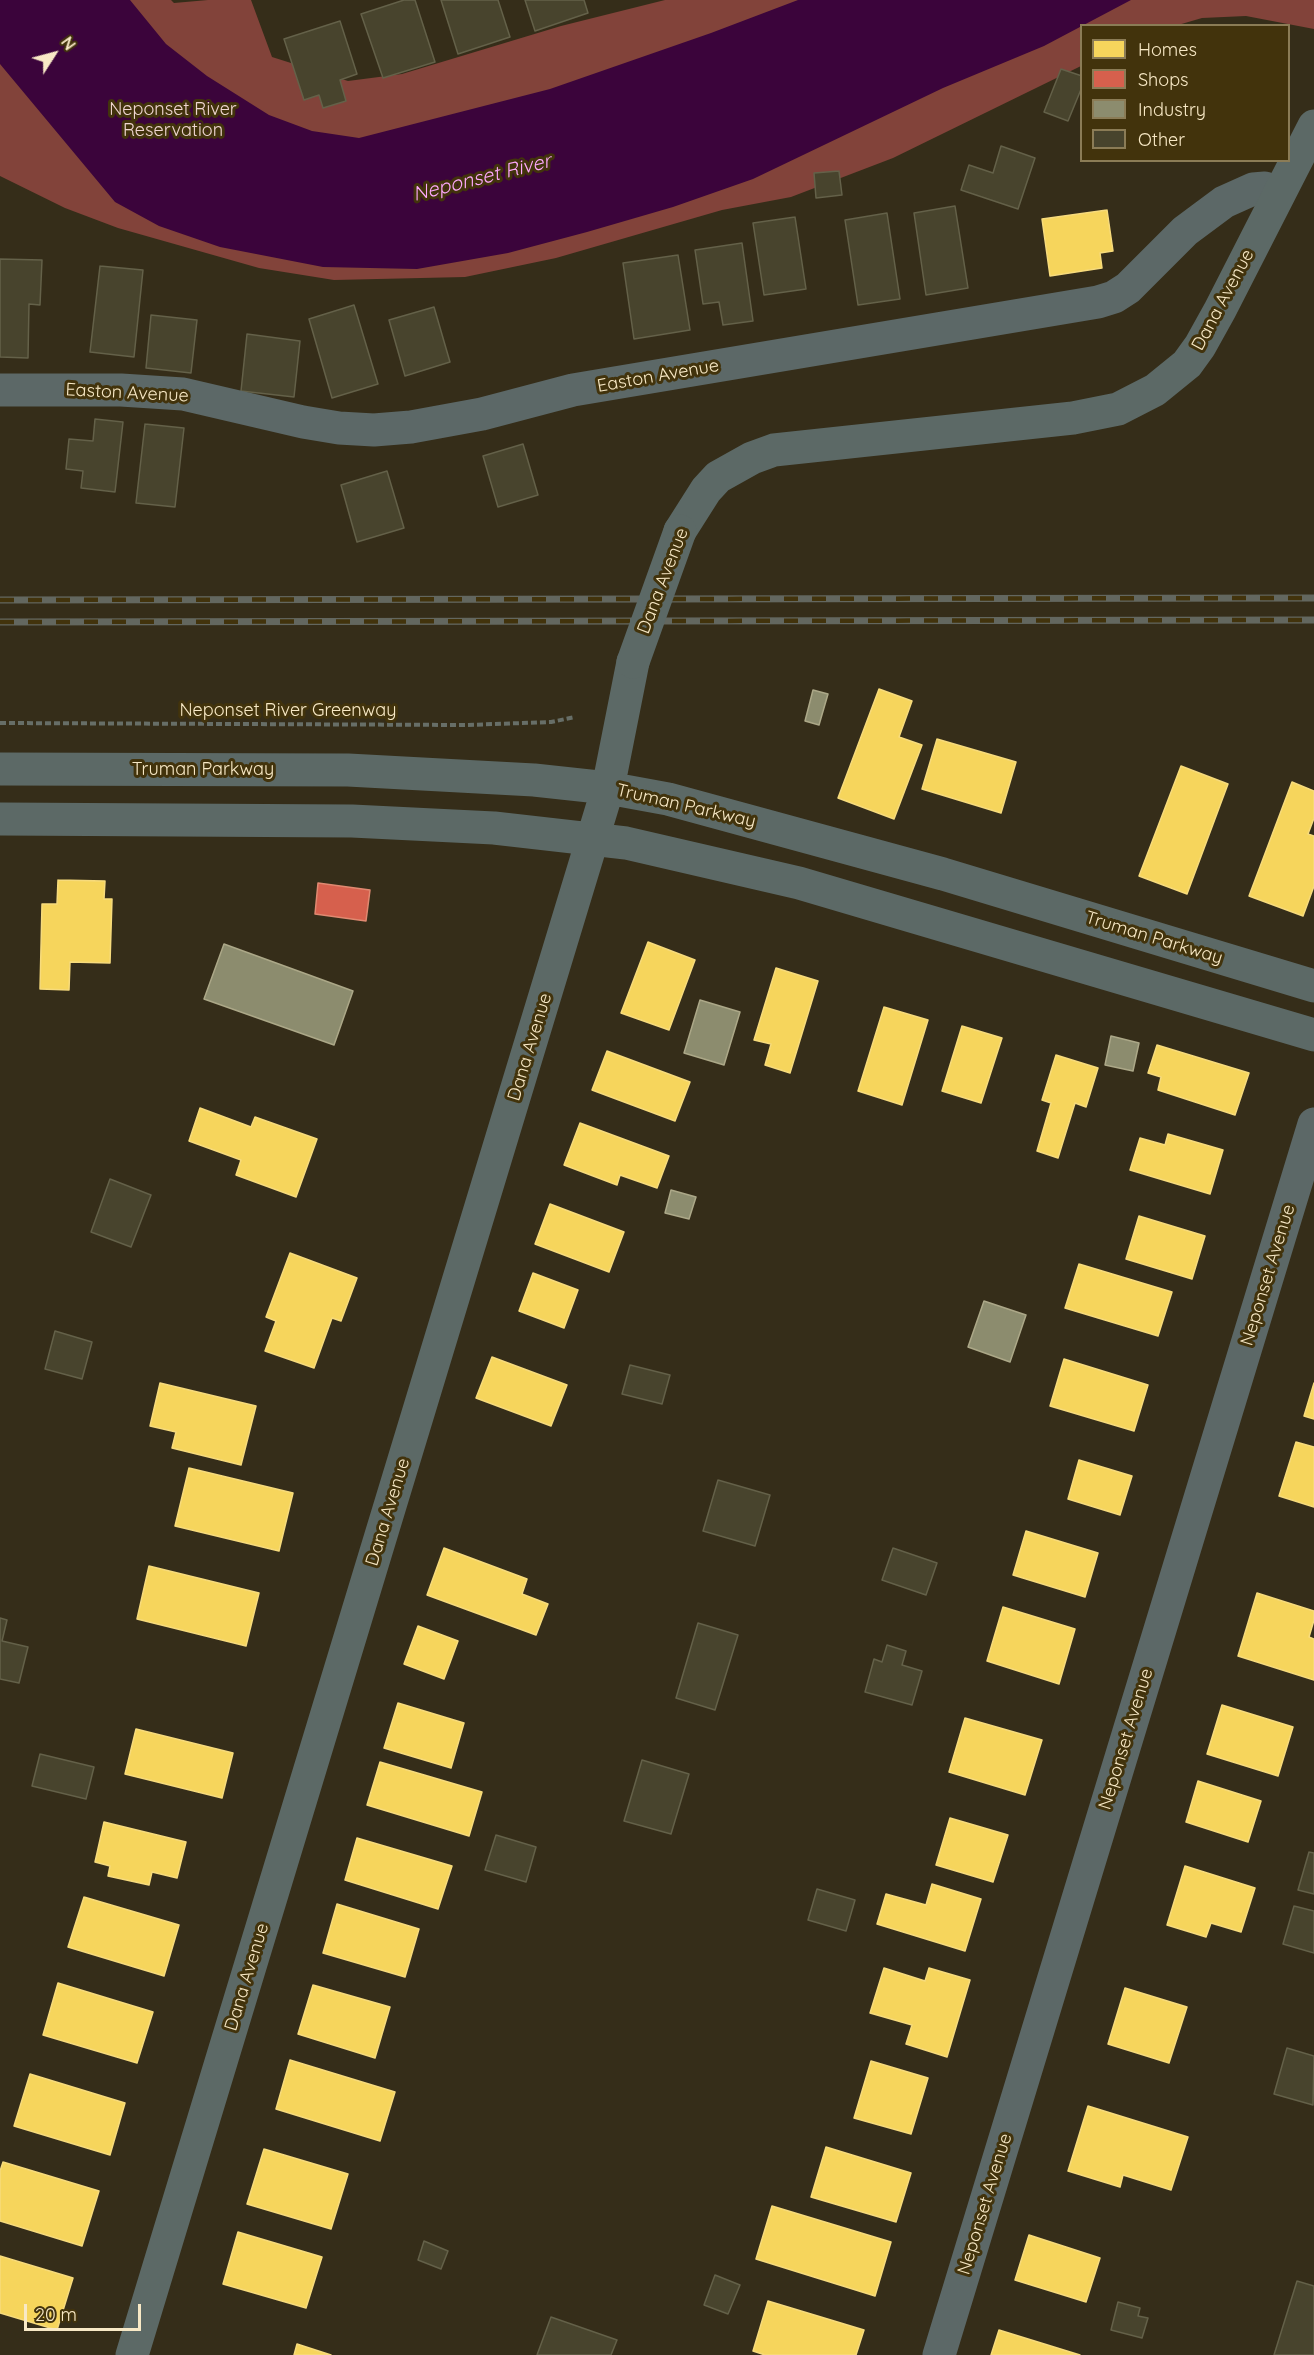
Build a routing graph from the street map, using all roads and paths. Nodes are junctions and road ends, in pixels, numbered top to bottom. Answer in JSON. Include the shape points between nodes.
{"nodes":[{"id":1,"x":1314,"y":126,"type":"edge"},
{"id":2,"x":1279,"y":192,"type":"junction"},
{"id":3,"x":0,"y":390,"type":"edge"},
{"id":4,"x":575,"y":717,"type":"dead end"},
{"id":5,"x":0,"y":723,"type":"edge"},
{"id":6,"x":0,"y":769,"type":"edge"},
{"id":7,"x":609,"y":788,"type":"junction"},
{"id":8,"x":0,"y":819,"type":"edge"},
{"id":9,"x":593,"y":838,"type":"junction"},
{"id":10,"x":1314,"y":986,"type":"edge"},
{"id":11,"x":1314,"y":1035,"type":"edge"},
{"id":12,"x":1314,"y":1124,"type":"edge"},
{"id":13,"x":132,"y":2355,"type":"edge"},
{"id":14,"x":939,"y":2355,"type":"edge"}],
"edges":[{"from":1,"to":2,"type":"street","name":"Dana Avenue"},
{"from":2,"to":3,"type":"street","name":"Easton Avenue","via":[[1253,189],[1224,202],[1185,231],[1128,288],[1098,302],[573,390],[482,414],[411,427],[339,428],[183,394]]},
{"from":2,"to":7,"type":"street","name":"Dana Avenue","bridge":true,"via":[[1200,346],[1171,379],[1137,401],[1073,418],[774,450],[717,477],[680,531],[633,662]]},
{"from":4,"to":5,"type":"path","name":"Neponset River Greenway","via":[[550,722],[467,725]]},
{"from":6,"to":7,"type":"street","name":"Truman Parkway","via":[[348,770]]},
{"from":7,"to":9,"type":"street","name":"Dana Avenue"},
{"from":7,"to":10,"type":"street","name":"Truman Parkway","via":[[668,799],[922,868]]},
{"from":8,"to":9,"type":"street","via":[[352,821],[494,828]]},
{"from":9,"to":11,"type":"street","via":[[664,850],[799,883]]},
{"from":9,"to":13,"type":"street","name":"Dana Avenue"},
{"from":12,"to":14,"type":"street","name":"Neponset Avenue"}]}
